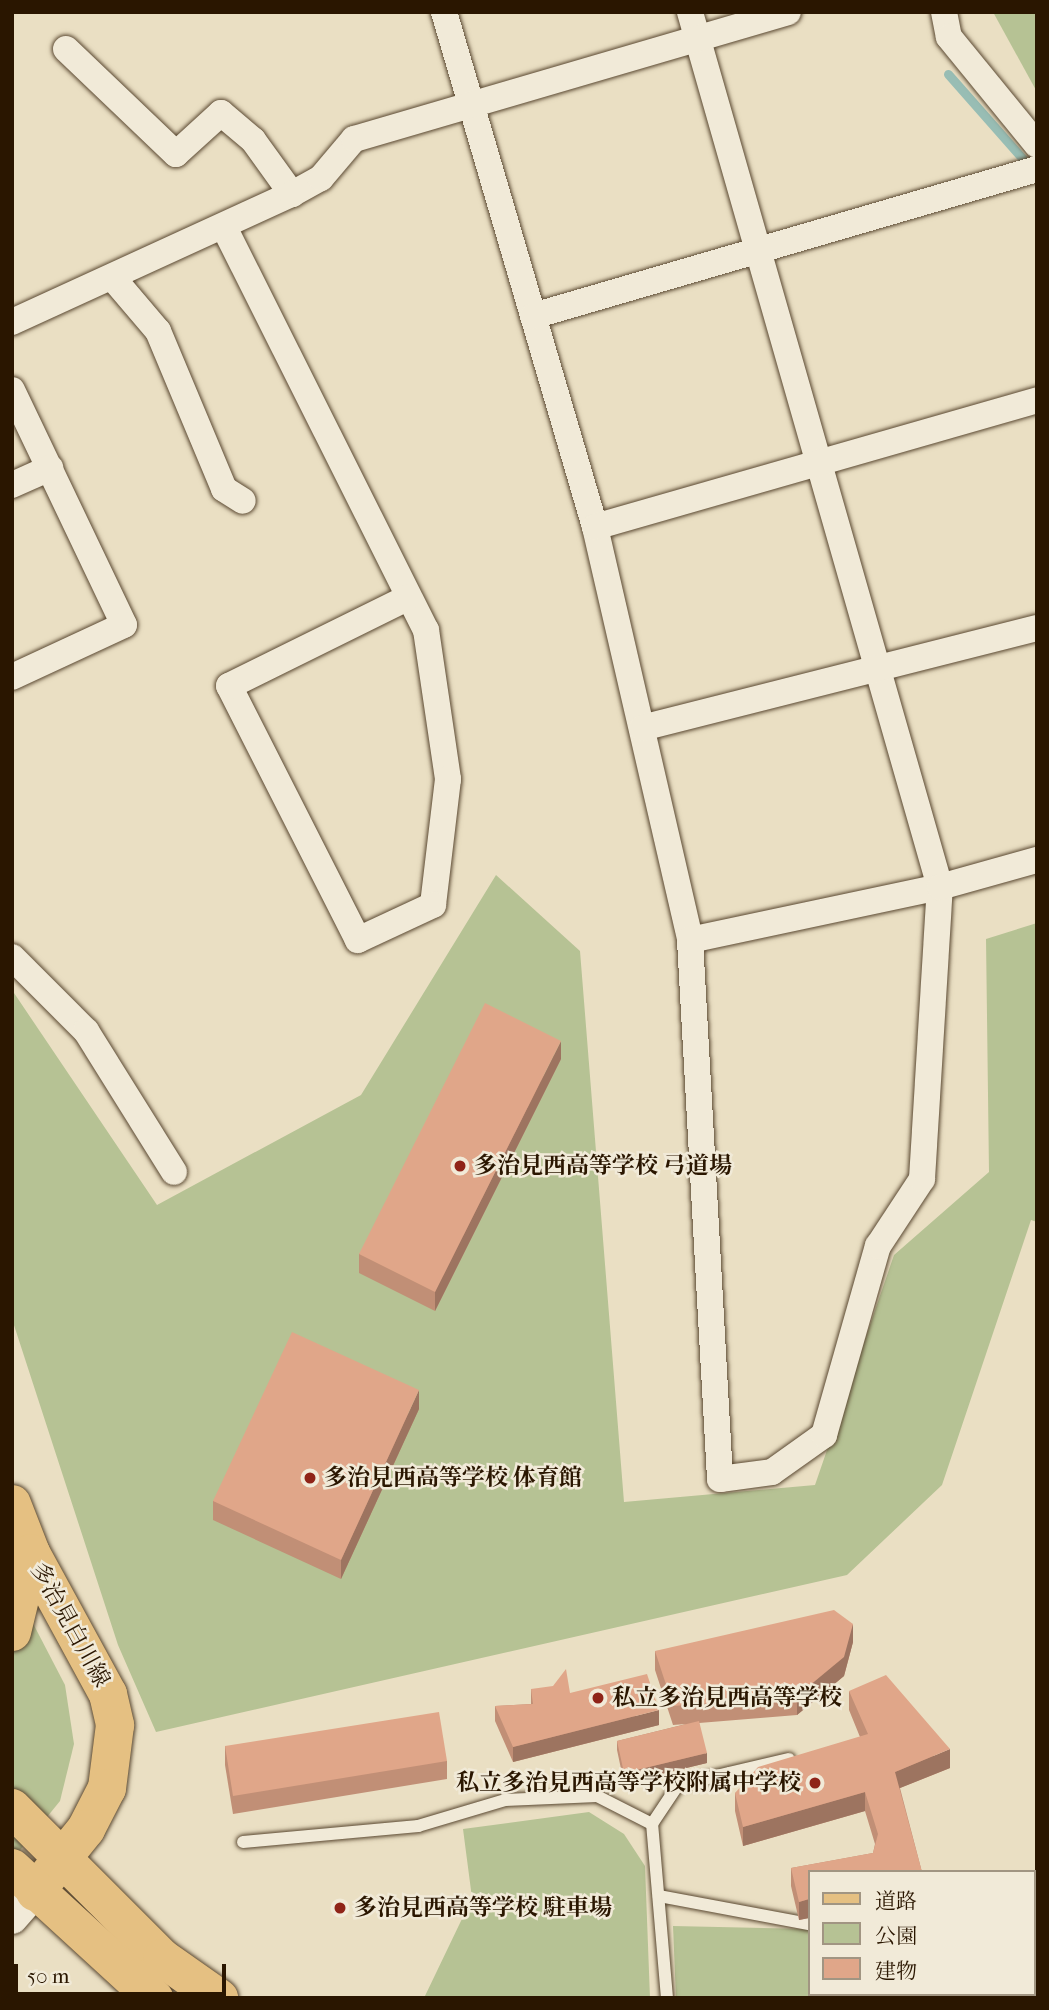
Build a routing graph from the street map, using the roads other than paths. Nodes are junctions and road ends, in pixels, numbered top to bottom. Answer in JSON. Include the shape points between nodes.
{"nodes":[{"id":1,"x":444,"y":12,"type":"edge"},
{"id":2,"x":690,"y":12,"type":"edge"},
{"id":3,"x":788,"y":12,"type":"edge"},
{"id":4,"x":944,"y":12,"type":"edge"},
{"id":5,"x":699,"y":37,"type":"junction"},
{"id":6,"x":66,"y":49,"type":"dead end"},
{"id":7,"x":472,"y":103,"type":"junction"},
{"id":8,"x":1037,"y":145,"type":"edge"},
{"id":9,"x":1037,"y":169,"type":"edge"},
{"id":10,"x":292,"y":194,"type":"junction"},
{"id":11,"x":224,"y":227,"type":"junction"},
{"id":12,"x":761,"y":251,"type":"junction"},
{"id":13,"x":111,"y":277,"type":"junction"},
{"id":14,"x":533,"y":316,"type":"junction"},
{"id":15,"x":12,"y":322,"type":"edge"},
{"id":16,"x":12,"y":390,"type":"edge"},
{"id":17,"x":1037,"y":400,"type":"edge"},
{"id":18,"x":820,"y":463,"type":"junction"},
{"id":19,"x":50,"y":468,"type":"junction"},
{"id":20,"x":12,"y":485,"type":"edge"},
{"id":21,"x":243,"y":501,"type":"dead end"},
{"id":22,"x":595,"y":527,"type":"junction"},
{"id":23,"x":407,"y":597,"type":"junction"},
{"id":24,"x":1037,"y":628,"type":"edge"},
{"id":25,"x":880,"y":671,"type":"junction"},
{"id":26,"x":12,"y":677,"type":"edge"},
{"id":27,"x":642,"y":728,"type":"junction"},
{"id":28,"x":1037,"y":860,"type":"edge"},
{"id":29,"x":940,"y":887,"type":"junction"},
{"id":30,"x":690,"y":940,"type":"junction"},
{"id":31,"x":12,"y":957,"type":"edge"},
{"id":32,"x":174,"y":1172,"type":"dead end"},
{"id":33,"x":12,"y":1504,"type":"edge"},
{"id":34,"x":30,"y":1553,"type":"junction"},
{"id":35,"x":12,"y":1632,"type":"edge"},
{"id":36,"x":800,"y":1756,"type":"edge"},
{"id":37,"x":12,"y":1808,"type":"edge"},
{"id":38,"x":652,"y":1824,"type":"junction"},
{"id":39,"x":243,"y":1842,"type":"dead end"},
{"id":40,"x":65,"y":1859,"type":"junction"},
{"id":41,"x":20,"y":1892,"type":"edge"},
{"id":42,"x":659,"y":1896,"type":"junction"},
{"id":43,"x":808,"y":1924,"type":"edge"},
{"id":44,"x":153,"y":1998,"type":"edge"},
{"id":45,"x":219,"y":1998,"type":"edge"},
{"id":46,"x":667,"y":1998,"type":"edge"}],
"edges":[{"from":1,"to":7,"type":"street"},
{"from":2,"to":5,"type":"street"},
{"from":3,"to":5,"type":"street"},
{"from":4,"to":8,"type":"street","via":[[949,37]]},
{"from":5,"to":7,"type":"street"},
{"from":5,"to":12,"type":"street"},
{"from":6,"to":10,"type":"street","via":[[176,154],[221,113],[253,140]]},
{"from":7,"to":10,"type":"street","via":[[354,139],[321,178]]},
{"from":7,"to":14,"type":"street"},
{"from":9,"to":12,"type":"street"},
{"from":10,"to":11,"type":"street"},
{"from":11,"to":13,"type":"street"},
{"from":11,"to":23,"type":"street"},
{"from":12,"to":14,"type":"street"},
{"from":12,"to":18,"type":"street"},
{"from":13,"to":15,"type":"street"},
{"from":13,"to":21,"type":"street","via":[[158,331],[225,489]]},
{"from":14,"to":22,"type":"street"},
{"from":16,"to":19,"type":"street"},
{"from":17,"to":18,"type":"street"},
{"from":18,"to":22,"type":"street"},
{"from":18,"to":25,"type":"street"},
{"from":19,"to":20,"type":"street"},
{"from":19,"to":26,"type":"street","via":[[124,625]]},
{"from":22,"to":27,"type":"street"},
{"from":23,"to":23,"type":"street","via":[[229,686],[358,940],[433,905],[448,779],[426,630]]},
{"from":24,"to":25,"type":"street"},
{"from":25,"to":27,"type":"street"},
{"from":25,"to":29,"type":"street"},
{"from":27,"to":30,"type":"street"},
{"from":28,"to":29,"type":"street"},
{"from":29,"to":30,"type":"street"},
{"from":29,"to":30,"type":"street","via":[[922,1178],[878,1246],[824,1435],[772,1472],[720,1479]]},
{"from":31,"to":32,"type":"street","via":[[86,1031]]},
{"from":33,"to":34,"type":"main road","name":"多治見白川線"},
{"from":34,"to":35,"type":"main road"},
{"from":34,"to":40,"type":"main road","name":"多治見白川線","via":[[108,1694],[115,1725],[107,1788]]},
{"from":36,"to":38,"type":"lane","via":[[678,1785]]},
{"from":37,"to":40,"type":"main road"},
{"from":38,"to":39,"type":"lane","via":[[597,1796],[505,1800],[418,1826]]},
{"from":38,"to":42,"type":"lane"},
{"from":40,"to":41,"type":"main road","name":"多治見白川線"},
{"from":40,"to":45,"type":"main road","via":[[162,1958]]},
{"from":41,"to":44,"type":"main road"},
{"from":42,"to":43,"type":"lane"},
{"from":42,"to":46,"type":"lane"}]}
